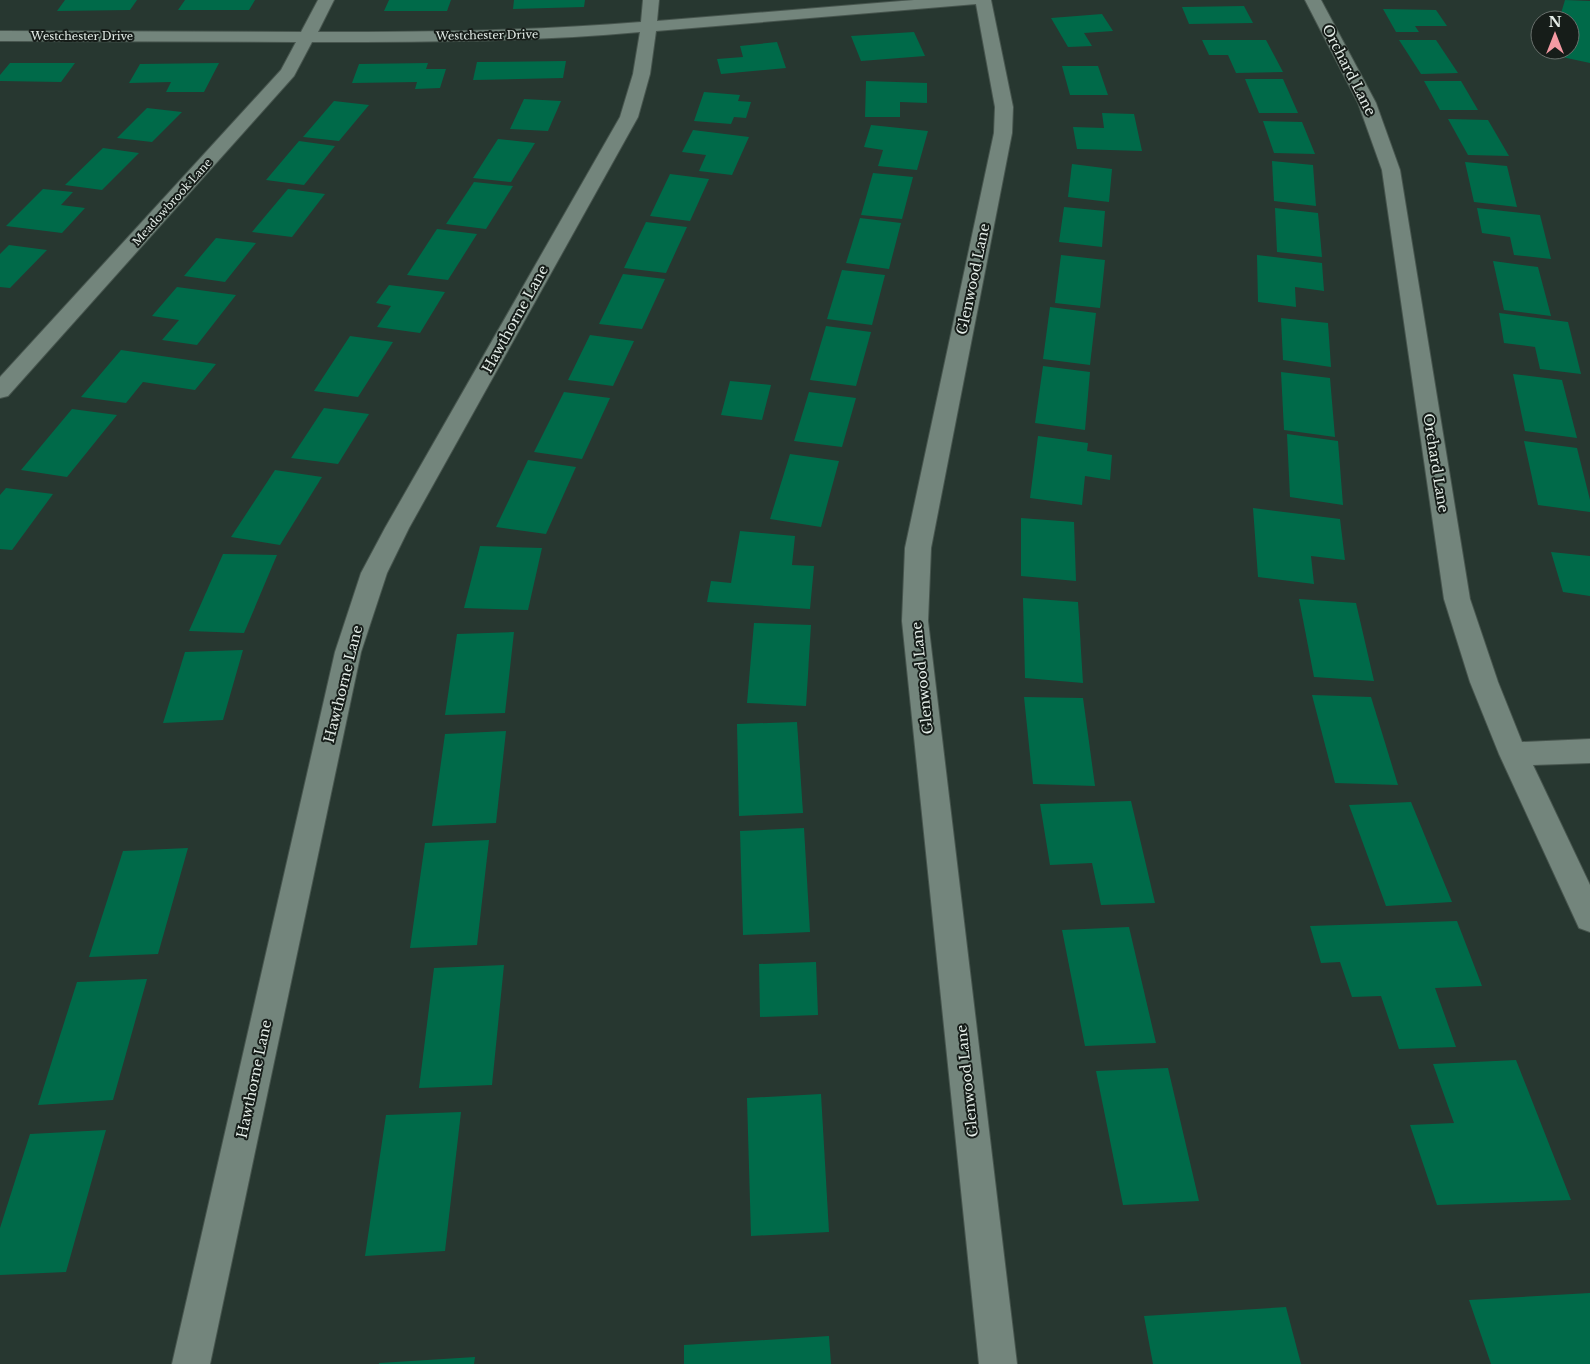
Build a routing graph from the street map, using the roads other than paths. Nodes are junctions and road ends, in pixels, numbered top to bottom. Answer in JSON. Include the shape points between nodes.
{"nodes":[{"id":1,"x":326,"y":0,"type":"edge"},
{"id":2,"x":650,"y":0,"type":"edge"},
{"id":3,"x":972,"y":0,"type":"edge"},
{"id":4,"x":983,"y":0,"type":"edge"},
{"id":5,"x":1313,"y":0,"type":"edge"},
{"id":6,"x":649,"y":28,"type":"junction"},
{"id":7,"x":0,"y":36,"type":"edge"},
{"id":8,"x":307,"y":36,"type":"junction"},
{"id":9,"x":0,"y":391,"type":"edge"},
{"id":10,"x":1590,"y":751,"type":"edge"},
{"id":11,"x":1513,"y":754,"type":"junction"},
{"id":12,"x":1590,"y":918,"type":"edge"},
{"id":13,"x":191,"y":1364,"type":"edge"},
{"id":14,"x":998,"y":1364,"type":"edge"}],
"edges":[{"from":1,"to":8,"type":"street","name":"Meadowbrook Lane"},
{"from":2,"to":6,"type":"street","name":"Hawthorne Lane"},
{"from":3,"to":6,"type":"street","name":"Westchester Drive"},
{"from":4,"to":14,"type":"street","name":"Glenwood Lane","via":[[1004,107],[1003,133],[918,548],[915,621]]},
{"from":5,"to":11,"type":"street","name":"Orchard Lane","via":[[1363,91],[1382,136],[1391,170],[1457,599],[1484,682]]},
{"from":6,"to":8,"type":"street","name":"Westchester Drive","via":[[473,37]]},
{"from":6,"to":13,"type":"street","name":"Hawthorne Lane","via":[[640,88],[629,117],[397,528],[371,582],[348,652]]},
{"from":7,"to":8,"type":"street","name":"Westchester Drive"},
{"from":8,"to":9,"type":"street","name":"Meadowbrook Lane","via":[[288,72]]},
{"from":10,"to":11,"type":"street"},
{"from":11,"to":12,"type":"street","name":"Orchard Lane"}]}
